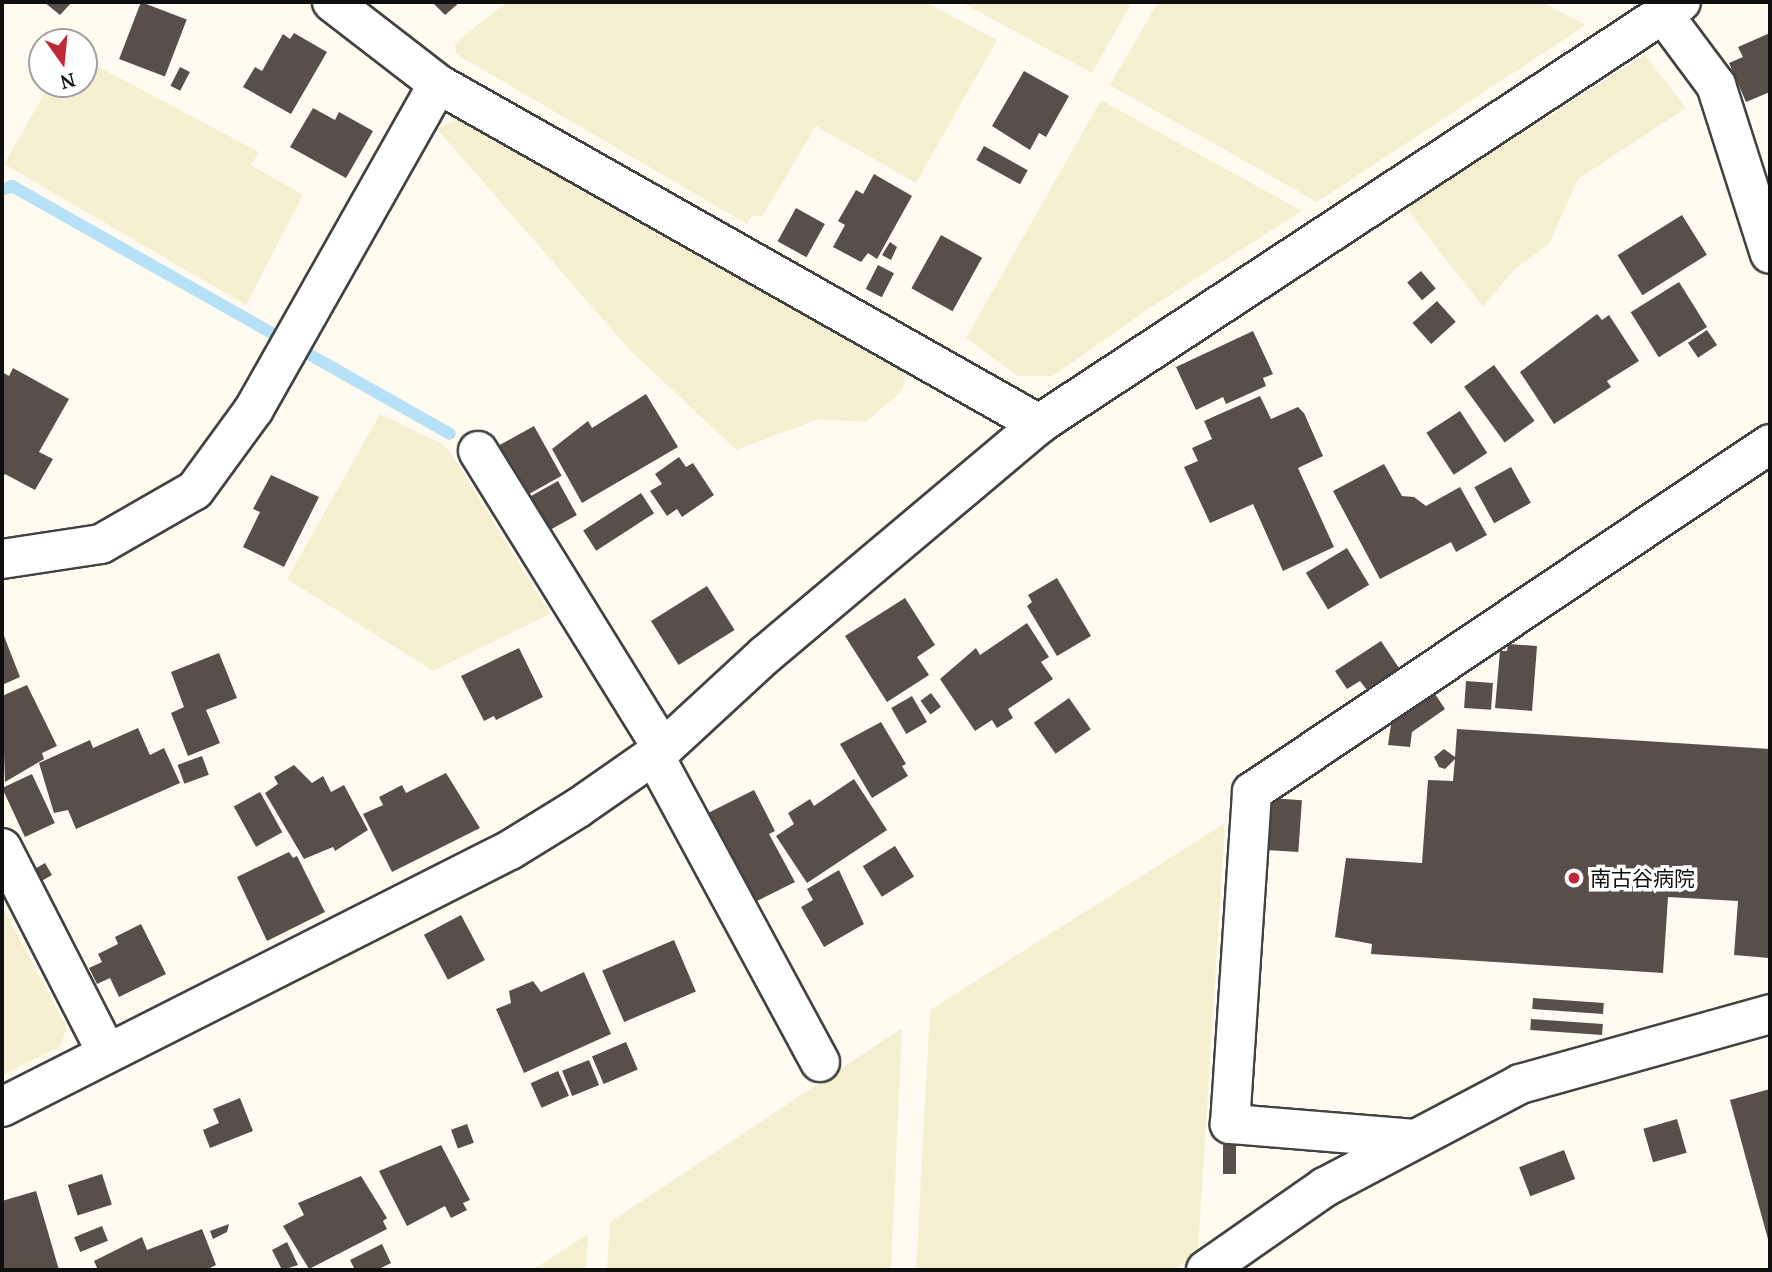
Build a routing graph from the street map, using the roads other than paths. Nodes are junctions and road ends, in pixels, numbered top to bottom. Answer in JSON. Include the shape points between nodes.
{"nodes":[{"id":1,"x":332,"y":2,"type":"edge"},
{"id":2,"x":1672,"y":8,"type":"edge"},
{"id":3,"x":438,"y":83,"type":"junction"},
{"id":4,"x":1770,"y":254,"type":"edge"},
{"id":5,"x":1039,"y":424,"type":"junction"},
{"id":6,"x":1770,"y":444,"type":"edge"},
{"id":7,"x":478,"y":451,"type":"dead end"},
{"id":8,"x":2,"y":559,"type":"edge"},
{"id":9,"x":658,"y":752,"type":"junction"},
{"id":10,"x":2,"y":848,"type":"edge"},
{"id":11,"x":1770,"y":1014,"type":"edge"},
{"id":12,"x":107,"y":1054,"type":"junction"},
{"id":13,"x":820,"y":1062,"type":"dead end"},
{"id":14,"x":2,"y":1107,"type":"edge"},
{"id":15,"x":1414,"y":1139,"type":"junction"},
{"id":16,"x":1206,"y":1270,"type":"edge"}],
"edges":[{"from":1,"to":3,"type":"street"},
{"from":2,"to":4,"type":"street","via":[[1716,85]]},
{"from":2,"to":5,"type":"street"},
{"from":3,"to":5,"type":"street"},
{"from":3,"to":8,"type":"street","via":[[254,409],[195,490],[101,544]]},
{"from":5,"to":9,"type":"street","via":[[765,655]]},
{"from":6,"to":15,"type":"street","via":[[1252,792],[1230,1124]]},
{"from":7,"to":9,"type":"street"},
{"from":9,"to":12,"type":"street","via":[[510,850]]},
{"from":9,"to":13,"type":"street"},
{"from":10,"to":12,"type":"street"},
{"from":11,"to":15,"type":"street","via":[[1520,1084]]},
{"from":12,"to":14,"type":"street"},
{"from":15,"to":16,"type":"street","via":[[1325,1186]]}]}
